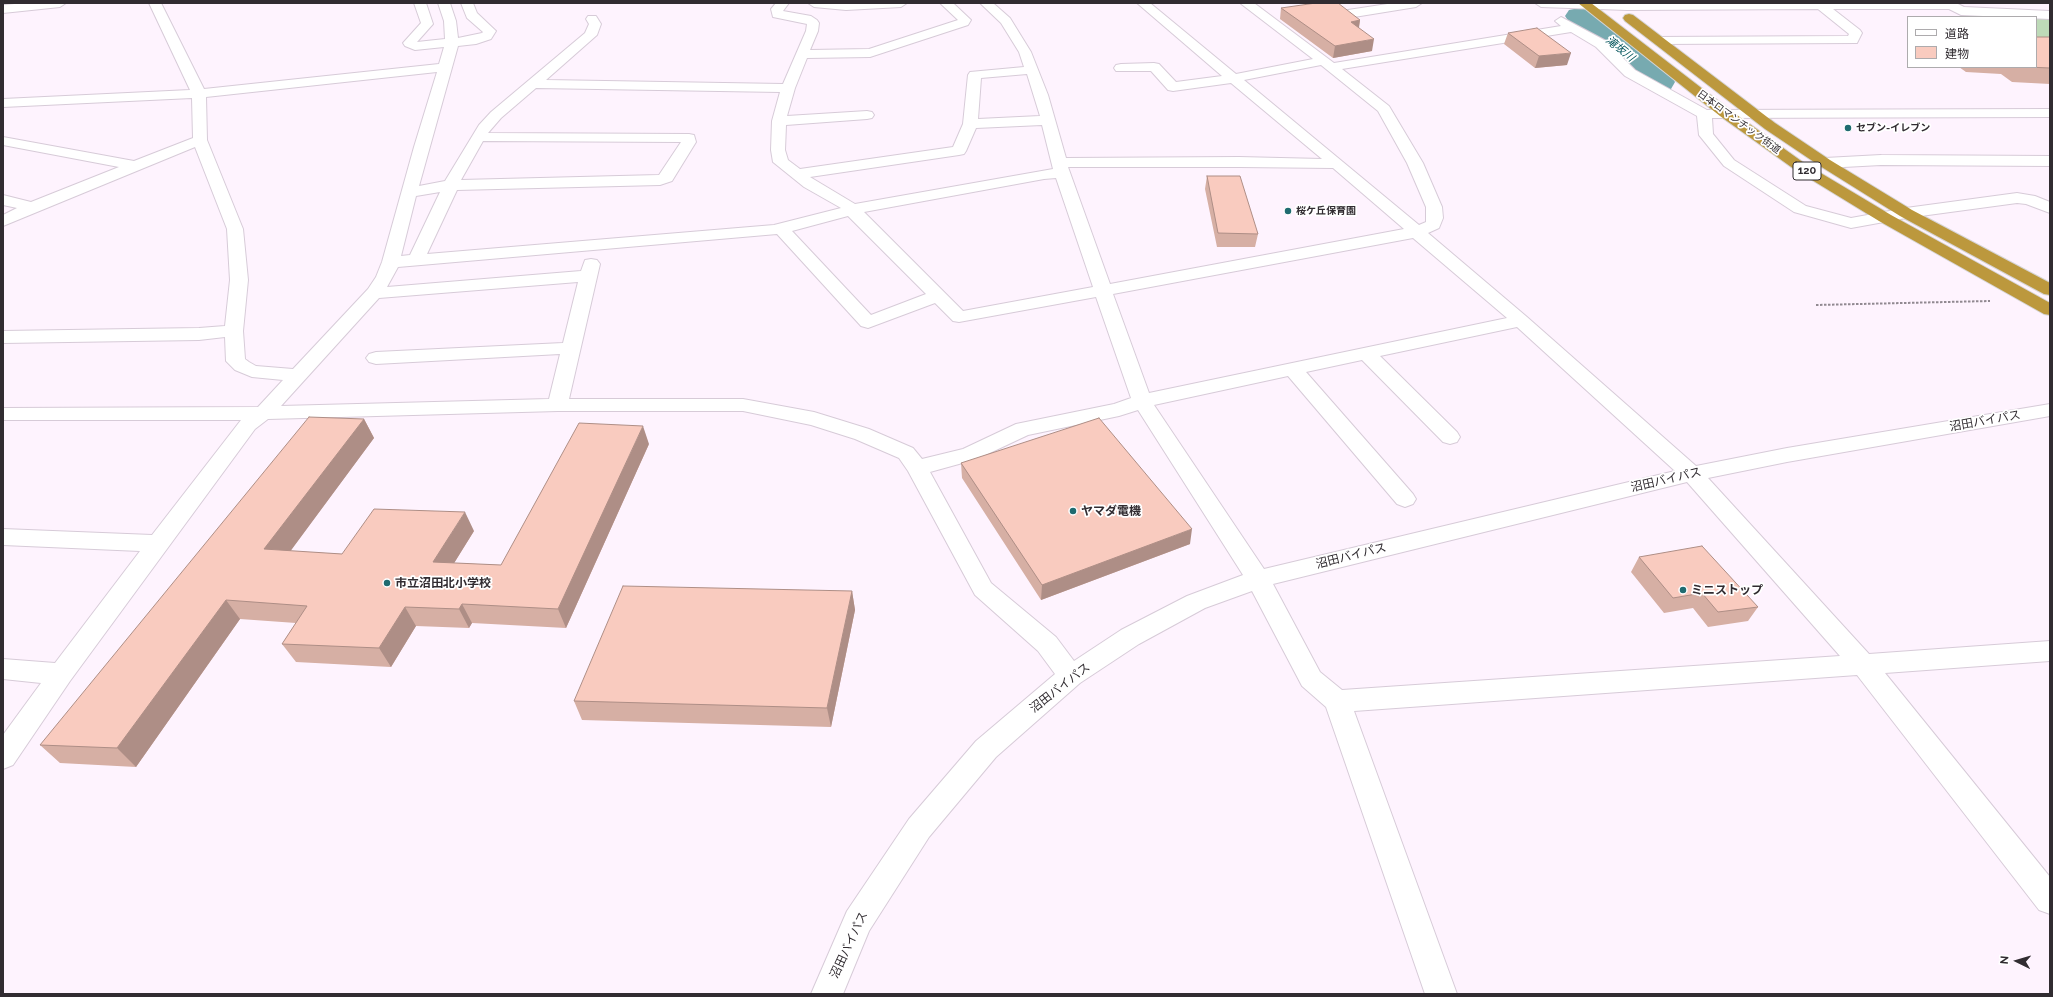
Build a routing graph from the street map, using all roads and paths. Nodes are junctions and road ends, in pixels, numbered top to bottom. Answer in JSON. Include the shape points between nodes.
{"nodes":[{"id":1,"x":60,"y":3,"type":"edge"},
{"id":2,"x":155,"y":3,"type":"edge"},
{"id":3,"x":420,"y":3,"type":"edge"},
{"id":4,"x":444,"y":3,"type":"edge"},
{"id":5,"x":467,"y":3,"type":"edge"},
{"id":6,"x":783,"y":3,"type":"edge"},
{"id":7,"x":814,"y":3,"type":"edge"},
{"id":8,"x":901,"y":3,"type":"edge"},
{"id":9,"x":946,"y":3,"type":"edge"},
{"id":10,"x":1143,"y":3,"type":"edge"},
{"id":11,"x":1246,"y":3,"type":"edge"},
{"id":12,"x":1416,"y":3,"type":"edge"},
{"id":13,"x":1544,"y":3,"type":"edge"},
{"id":14,"x":987,"y":4,"type":"edge"},
{"id":15,"x":1586,"y":4,"type":"edge"},
{"id":16,"x":1610,"y":4,"type":"edge"},
{"id":17,"x":1820,"y":5,"type":"junction"},
{"id":18,"x":3,"y":8,"type":"edge"},
{"id":19,"x":1348,"y":14,"type":"edge"},
{"id":20,"x":2050,"y":15,"type":"edge"},
{"id":21,"x":592,"y":19,"type":"dead end"},
{"id":22,"x":1574,"y":28,"type":"junction"},
{"id":23,"x":1658,"y":40,"type":"junction"},
{"id":24,"x":452,"y":43,"type":"junction"},
{"id":25,"x":802,"y":54,"type":"junction"},
{"id":26,"x":1328,"y":64,"type":"junction"},
{"id":27,"x":445,"y":67,"type":"junction"},
{"id":28,"x":1121,"y":68,"type":"dead end"},
{"id":29,"x":1032,"y":70,"type":"junction"},
{"id":30,"x":1234,"y":78,"type":"junction"},
{"id":31,"x":535,"y":84,"type":"junction"},
{"id":32,"x":788,"y":88,"type":"junction"},
{"id":33,"x":200,"y":94,"type":"junction"},
{"id":34,"x":3,"y":103,"type":"edge"},
{"id":35,"x":2050,"y":112,"type":"edge"},
{"id":36,"x":1725,"y":113,"type":"junction"},
{"id":37,"x":1704,"y":114,"type":"junction"},
{"id":38,"x":1753,"y":114,"type":"junction"},
{"id":39,"x":867,"y":115,"type":"dead end"},
{"id":40,"x":1048,"y":120,"type":"junction"},
{"id":41,"x":779,"y":121,"type":"junction"},
{"id":42,"x":970,"y":124,"type":"junction"},
{"id":43,"x":478,"y":137,"type":"junction"},
{"id":44,"x":200,"y":140,"type":"junction"},
{"id":45,"x":3,"y":141,"type":"edge"},
{"id":46,"x":2050,"y":161,"type":"edge"},
{"id":47,"x":1824,"y":163,"type":"junction"},
{"id":48,"x":1337,"y":164,"type":"junction"},
{"id":49,"x":133,"y":165,"type":"junction"},
{"id":50,"x":1061,"y":168,"type":"junction"},
{"id":51,"x":796,"y":174,"type":"junction"},
{"id":52,"x":451,"y":185,"type":"junction"},
{"id":53,"x":411,"y":192,"type":"junction"},
{"id":54,"x":3,"y":200,"type":"edge"},
{"id":55,"x":32,"y":207,"type":"junction"},
{"id":56,"x":2050,"y":208,"type":"edge"},
{"id":57,"x":851,"y":210,"type":"junction"},
{"id":58,"x":1906,"y":213,"type":"junction"},
{"id":59,"x":1885,"y":218,"type":"junction"},
{"id":60,"x":3,"y":221,"type":"edge"},
{"id":61,"x":780,"y":228,"type":"junction"},
{"id":62,"x":1417,"y":232,"type":"junction"},
{"id":63,"x":595,"y":245,"type":"junction"},
{"id":64,"x":416,"y":260,"type":"junction"},
{"id":65,"x":391,"y":262,"type":"junction"},
{"id":66,"x":588,"y":276,"type":"junction"},
{"id":67,"x":1104,"y":290,"type":"junction"},
{"id":68,"x":2050,"y":290,"type":"edge"},
{"id":69,"x":374,"y":294,"type":"junction"},
{"id":70,"x":937,"y":296,"type":"junction"},
{"id":71,"x":1995,"y":301,"type":"dead end"},
{"id":72,"x":1816,"y":305,"type":"dead end"},
{"id":73,"x":2050,"y":310,"type":"edge"},
{"id":74,"x":1521,"y":321,"type":"junction"},
{"id":75,"x":234,"y":331,"type":"junction"},
{"id":76,"x":3,"y":337,"type":"edge"},
{"id":77,"x":572,"y":348,"type":"junction"},
{"id":78,"x":1366,"y":353,"type":"junction"},
{"id":79,"x":376,"y":358,"type":"dead end"},
{"id":80,"x":1292,"y":369,"type":"junction"},
{"id":81,"x":298,"y":376,"type":"junction"},
{"id":82,"x":1142,"y":401,"type":"junction"},
{"id":83,"x":558,"y":405,"type":"junction"},
{"id":84,"x":2050,"y":410,"type":"edge"},
{"id":85,"x":263,"y":413,"type":"junction"},
{"id":86,"x":3,"y":414,"type":"edge"},
{"id":87,"x":1450,"y":437,"type":"dead end"},
{"id":88,"x":918,"y":468,"type":"junction"},
{"id":89,"x":1692,"y":474,"type":"junction"},
{"id":90,"x":1405,"y":499,"type":"dead end"},
{"id":91,"x":3,"y":537,"type":"edge"},
{"id":92,"x":159,"y":544,"type":"junction"},
{"id":93,"x":1258,"y":579,"type":"junction"},
{"id":94,"x":2050,"y":651,"type":"edge"},
{"id":95,"x":1864,"y":664,"type":"junction"},
{"id":96,"x":3,"y":669,"type":"edge"},
{"id":97,"x":61,"y":674,"type":"junction"},
{"id":98,"x":1071,"y":676,"type":"junction"},
{"id":99,"x":1336,"y":701,"type":"junction"},
{"id":100,"x":3,"y":757,"type":"edge"},
{"id":101,"x":2050,"y":899,"type":"edge"},
{"id":102,"x":827,"y":994,"type":"edge"},
{"id":103,"x":1441,"y":994,"type":"edge"}],
"edges":[{"from":1,"to":18,"type":"street"},
{"from":2,"to":33,"type":"street"},
{"from":3,"to":24,"type":"street","via":[[427,24],[411,40],[410,45]]},
{"from":4,"to":24,"type":"street","via":[[450,21]]},
{"from":5,"to":24,"type":"street","via":[[471,15],[490,31],[490,34],[482,39]]},
{"from":6,"to":25,"type":"street","via":[[777,9],[777,14],[810,20],[813,23]]},
{"from":7,"to":8,"type":"street","via":[[846,6]]},
{"from":9,"to":25,"type":"street","via":[[965,20],[964,22],[870,54]]},
{"from":10,"to":30,"type":"street"},
{"from":11,"to":26,"type":"street"},
{"from":12,"to":19,"type":"street"},
{"from":13,"to":15,"type":"street"},
{"from":13,"to":22,"type":"street","via":[[1554,17]]},
{"from":14,"to":29,"type":"street","via":[[1014,32]]},
{"from":15,"to":16,"type":"street"},
{"from":15,"to":36,"type":"highway","name":"日本ロマンチック街道","number":"120"},
{"from":16,"to":17,"type":"street"},
{"from":16,"to":23,"type":"highway","name":"日本ロマンチック街道","number":"120"},
{"from":17,"to":20,"type":"street","via":[[1952,5],[1961,11]]},
{"from":17,"to":23,"type":"street","via":[[1856,33],[1853,40]]},
{"from":21,"to":31,"type":"street","via":[[595,24],[591,35]]},
{"from":22,"to":26,"type":"street"},
{"from":22,"to":37,"type":"street","via":[[1601,44],[1630,73]]},
{"from":23,"to":38,"type":"highway","name":"日本ロマンチック街道","number":"120"},
{"from":24,"to":27,"type":"street"},
{"from":25,"to":32,"type":"street"},
{"from":26,"to":30,"type":"street"},
{"from":26,"to":62,"type":"street","via":[[1384,110],[1415,163],[1434,207],[1435,218],[1433,225]]},
{"from":27,"to":33,"type":"street"},
{"from":27,"to":53,"type":"street","via":[[421,147]]},
{"from":28,"to":30,"type":"street","via":[[1154,67],[1174,87]]},
{"from":29,"to":40,"type":"street"},
{"from":29,"to":42,"type":"street","via":[[975,75]]},
{"from":30,"to":48,"type":"street"},
{"from":31,"to":32,"type":"street"},
{"from":31,"to":43,"type":"street","via":[[496,116]]},
{"from":32,"to":41,"type":"street"},
{"from":33,"to":34,"type":"street"},
{"from":33,"to":44,"type":"street"},
{"from":35,"to":38,"type":"street"},
{"from":36,"to":37,"type":"street"},
{"from":36,"to":38,"type":"street"},
{"from":36,"to":59,"type":"highway","name":"日本ロマンチック街道","number":"120","via":[[1799,166]]},
{"from":37,"to":59,"type":"street","via":[[1706,135],[1729,163],[1800,209],[1851,223]]},
{"from":38,"to":47,"type":"highway","name":"日本ロマンチック街道","number":"120"},
{"from":39,"to":41,"type":"street"},
{"from":40,"to":42,"type":"street"},
{"from":40,"to":50,"type":"street"},
{"from":41,"to":51,"type":"street","via":[[778,150],[781,162]]},
{"from":42,"to":51,"type":"street","via":[[959,151]]},
{"from":43,"to":52,"type":"street"},
{"from":43,"to":52,"type":"street","via":[[689,138],[689,142],[667,178],[660,180]]},
{"from":44,"to":49,"type":"street"},
{"from":44,"to":75,"type":"street","via":[[235,228],[238,280]]},
{"from":45,"to":49,"type":"street"},
{"from":46,"to":47,"type":"street","via":[[1887,160]]},
{"from":47,"to":58,"type":"highway","name":"日本ロマンチック街道","number":"120"},
{"from":48,"to":50,"type":"street","via":[[1239,162]]},
{"from":48,"to":62,"type":"street"},
{"from":49,"to":55,"type":"street"},
{"from":50,"to":57,"type":"street","via":[[1044,174]]},
{"from":50,"to":67,"type":"street"},
{"from":51,"to":57,"type":"street","via":[[846,204]]},
{"from":52,"to":53,"type":"street"},
{"from":52,"to":64,"type":"street"},
{"from":53,"to":65,"type":"street"},
{"from":54,"to":55,"type":"street"},
{"from":55,"to":60,"type":"street"},
{"from":56,"to":58,"type":"street","via":[[2029,199],[2017,198]]},
{"from":57,"to":61,"type":"street"},
{"from":57,"to":70,"type":"street"},
{"from":58,"to":59,"type":"street"},
{"from":58,"to":68,"type":"highway","name":"日本ロマンチック街道","number":"120"},
{"from":59,"to":73,"type":"highway","name":"日本ロマンチック街道","number":"120"},
{"from":61,"to":63,"type":"street"},
{"from":61,"to":70,"type":"street","via":[[868,322]]},
{"from":62,"to":67,"type":"street"},
{"from":62,"to":74,"type":"street"},
{"from":63,"to":64,"type":"street"},
{"from":63,"to":66,"type":"street"},
{"from":64,"to":65,"type":"street"},
{"from":65,"to":69,"type":"street"},
{"from":66,"to":69,"type":"street"},
{"from":66,"to":77,"type":"street"},
{"from":67,"to":70,"type":"street","via":[[959,317]]},
{"from":67,"to":82,"type":"street"},
{"from":69,"to":81,"type":"street"},
{"from":71,"to":72,"type":"path"},
{"from":74,"to":78,"type":"street"},
{"from":74,"to":89,"type":"street"},
{"from":75,"to":76,"type":"street","via":[[199,334]]},
{"from":75,"to":81,"type":"street","via":[[234,353],[236,361],[242,366],[252,371]]},
{"from":77,"to":79,"type":"street"},
{"from":77,"to":83,"type":"street"},
{"from":78,"to":80,"type":"street"},
{"from":78,"to":87,"type":"street"},
{"from":80,"to":82,"type":"street"},
{"from":80,"to":90,"type":"street"},
{"from":81,"to":85,"type":"street"},
{"from":82,"to":88,"type":"street","via":[[1119,410],[1023,429],[970,454]]},
{"from":82,"to":93,"type":"street"},
{"from":83,"to":85,"type":"street"},
{"from":83,"to":88,"type":"street","via":[[743,405],[814,418],[862,434],[906,453]]},
{"from":84,"to":89,"type":"street","name":"沼田バイパス"},
{"from":85,"to":86,"type":"street"},
{"from":85,"to":92,"type":"street","via":[[248,424]]},
{"from":88,"to":98,"type":"street","via":[[983,589],[1046,644]]},
{"from":89,"to":93,"type":"street","name":"沼田バイパス"},
{"from":89,"to":95,"type":"street"},
{"from":91,"to":92,"type":"street"},
{"from":92,"to":97,"type":"street"},
{"from":93,"to":98,"type":"street","name":"沼田バイパス","via":[[1196,602],[1130,637]]},
{"from":93,"to":99,"type":"street","via":[[1311,678]]},
{"from":94,"to":95,"type":"street"},
{"from":95,"to":99,"type":"street"},
{"from":95,"to":101,"type":"street"},
{"from":96,"to":97,"type":"street"},
{"from":97,"to":100,"type":"street"},
{"from":98,"to":102,"type":"street","name":"沼田バイパス","via":[[986,749],[919,828],[858,921]]},
{"from":99,"to":103,"type":"street"}]}
